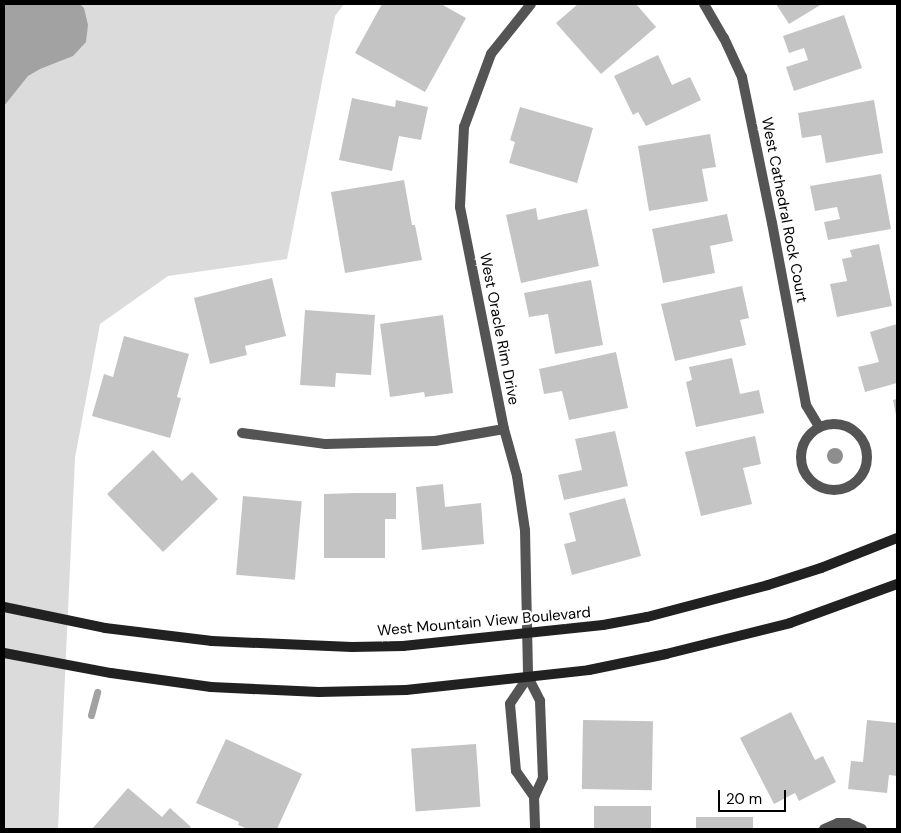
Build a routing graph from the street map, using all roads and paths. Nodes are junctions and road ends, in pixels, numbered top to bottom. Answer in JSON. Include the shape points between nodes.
{"nodes":[{"id":1,"x":531,"y":4,"type":"edge"},
{"id":2,"x":704,"y":4,"type":"edge"},
{"id":3,"x":819,"y":428,"type":"junction"},
{"id":4,"x":504,"y":429,"type":"junction"},
{"id":5,"x":242,"y":433,"type":"dead end"},
{"id":6,"x":897,"y":538,"type":"edge"},
{"id":7,"x":897,"y":584,"type":"edge"},
{"id":8,"x":4,"y":607,"type":"edge"},
{"id":9,"x":526,"y":635,"type":"junction"},
{"id":10,"x":4,"y":653,"type":"edge"},
{"id":11,"x":528,"y":677,"type":"junction"},
{"id":12,"x":534,"y":797,"type":"junction"},
{"id":13,"x":535,"y":829,"type":"edge"},
{"id":14,"x":824,"y":829,"type":"edge"},
{"id":15,"x":862,"y":829,"type":"edge"}],
"edges":[{"from":1,"to":4,"type":"street","name":"West Oracle Rim Drive","via":[[491,54],[464,128],[460,206]]},
{"from":2,"to":3,"type":"street","name":"West Cathedral Rock Court","via":[[742,77],[806,405]]},
{"from":3,"to":3,"type":"street","via":[[810,434],[801,453],[806,474],[822,488],[832,490],[852,485],[861,478],[867,462],[860,436],[840,424]]},
{"from":4,"to":5,"type":"street","via":[[435,441],[326,444]]},
{"from":4,"to":9,"type":"street","name":"West Oracle Rim Drive","via":[[517,476],[525,530]]},
{"from":6,"to":9,"type":"street","name":"West Mountain View Boulevard","via":[[768,585],[647,617]]},
{"from":7,"to":11,"type":"street","via":[[746,636],[589,670]]},
{"from":8,"to":9,"type":"street","name":"West Mountain View Boulevard","via":[[105,628],[258,644],[403,646]]},
{"from":9,"to":11,"type":"street","name":"West Oracle Rim Drive"},
{"from":10,"to":11,"type":"street","via":[[211,687],[319,692],[373,691]]},
{"from":11,"to":12,"type":"street","name":"West Oracle Rim Drive","via":[[540,701],[543,778]]},
{"from":11,"to":12,"type":"street","via":[[510,704],[516,771]]},
{"from":12,"to":13,"type":"street","name":"West Oracle Rim Drive"},
{"from":14,"to":15,"type":"street","via":[[848,823]]}]}
